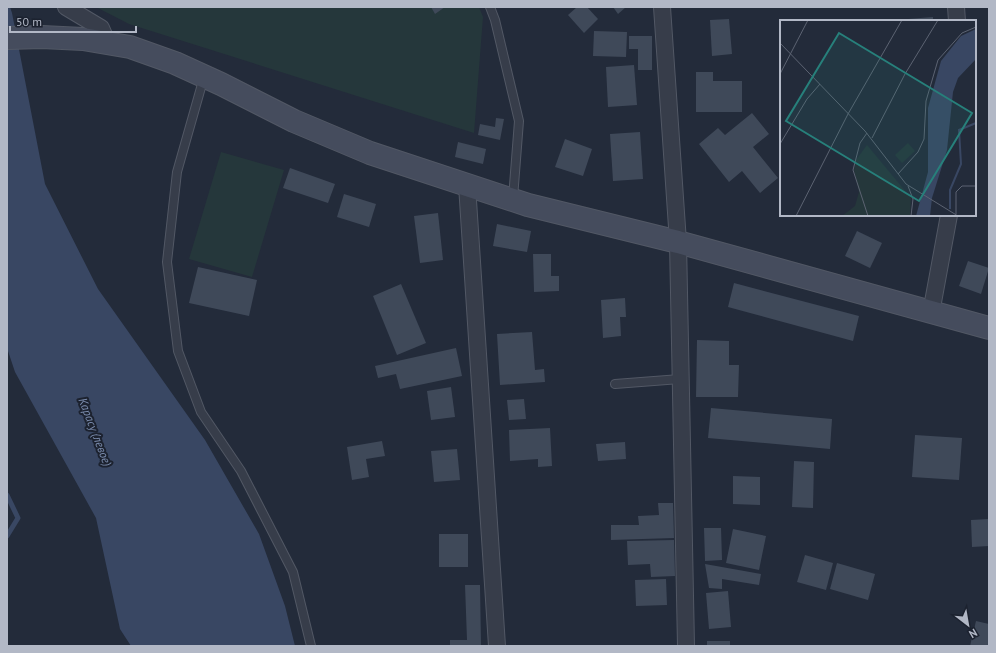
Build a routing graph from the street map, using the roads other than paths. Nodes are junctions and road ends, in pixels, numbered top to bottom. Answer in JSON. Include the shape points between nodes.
{"nodes":[{"id":1,"x":66,"y":7,"type":"edge"},
{"id":2,"x":490,"y":7,"type":"edge"},
{"id":3,"x":662,"y":7,"type":"edge"},
{"id":4,"x":956,"y":7,"type":"edge"},
{"id":5,"x":957,"y":20,"type":"edge"},
{"id":6,"x":7,"y":38,"type":"edge"},
{"id":7,"x":107,"y":42,"type":"junction"},
{"id":8,"x":204,"y":76,"type":"junction"},
{"id":9,"x":468,"y":185,"type":"junction"},
{"id":10,"x":513,"y":200,"type":"junction"},
{"id":11,"x":949,"y":216,"type":"edge"},
{"id":12,"x":678,"y":242,"type":"junction"},
{"id":13,"x":931,"y":313,"type":"junction"},
{"id":14,"x":989,"y":328,"type":"edge"},
{"id":15,"x":680,"y":378,"type":"junction"},
{"id":16,"x":615,"y":384,"type":"dead end"},
{"id":17,"x":311,"y":646,"type":"edge"},
{"id":18,"x":497,"y":646,"type":"edge"},
{"id":19,"x":686,"y":646,"type":"edge"}],
"edges":[{"from":1,"to":7,"type":"street","via":[[100,28]]},
{"from":2,"to":10,"type":"lane","via":[[519,121]]},
{"from":3,"to":12,"type":"street"},
{"from":4,"to":5,"type":"street"},
{"from":6,"to":7,"type":"street","via":[[42,37]]},
{"from":7,"to":8,"type":"street","via":[[130,47]]},
{"from":8,"to":9,"type":"street","via":[[294,121],[370,153]]},
{"from":8,"to":17,"type":"lane","via":[[177,172],[167,262],[178,351],[201,412],[241,471],[293,572]]},
{"from":9,"to":10,"type":"street"},
{"from":9,"to":18,"type":"street"},
{"from":10,"to":12,"type":"street"},
{"from":11,"to":13,"type":"street"},
{"from":12,"to":13,"type":"street"},
{"from":12,"to":15,"type":"street"},
{"from":13,"to":14,"type":"street"},
{"from":15,"to":16,"type":"lane"},
{"from":15,"to":19,"type":"street"}]}
